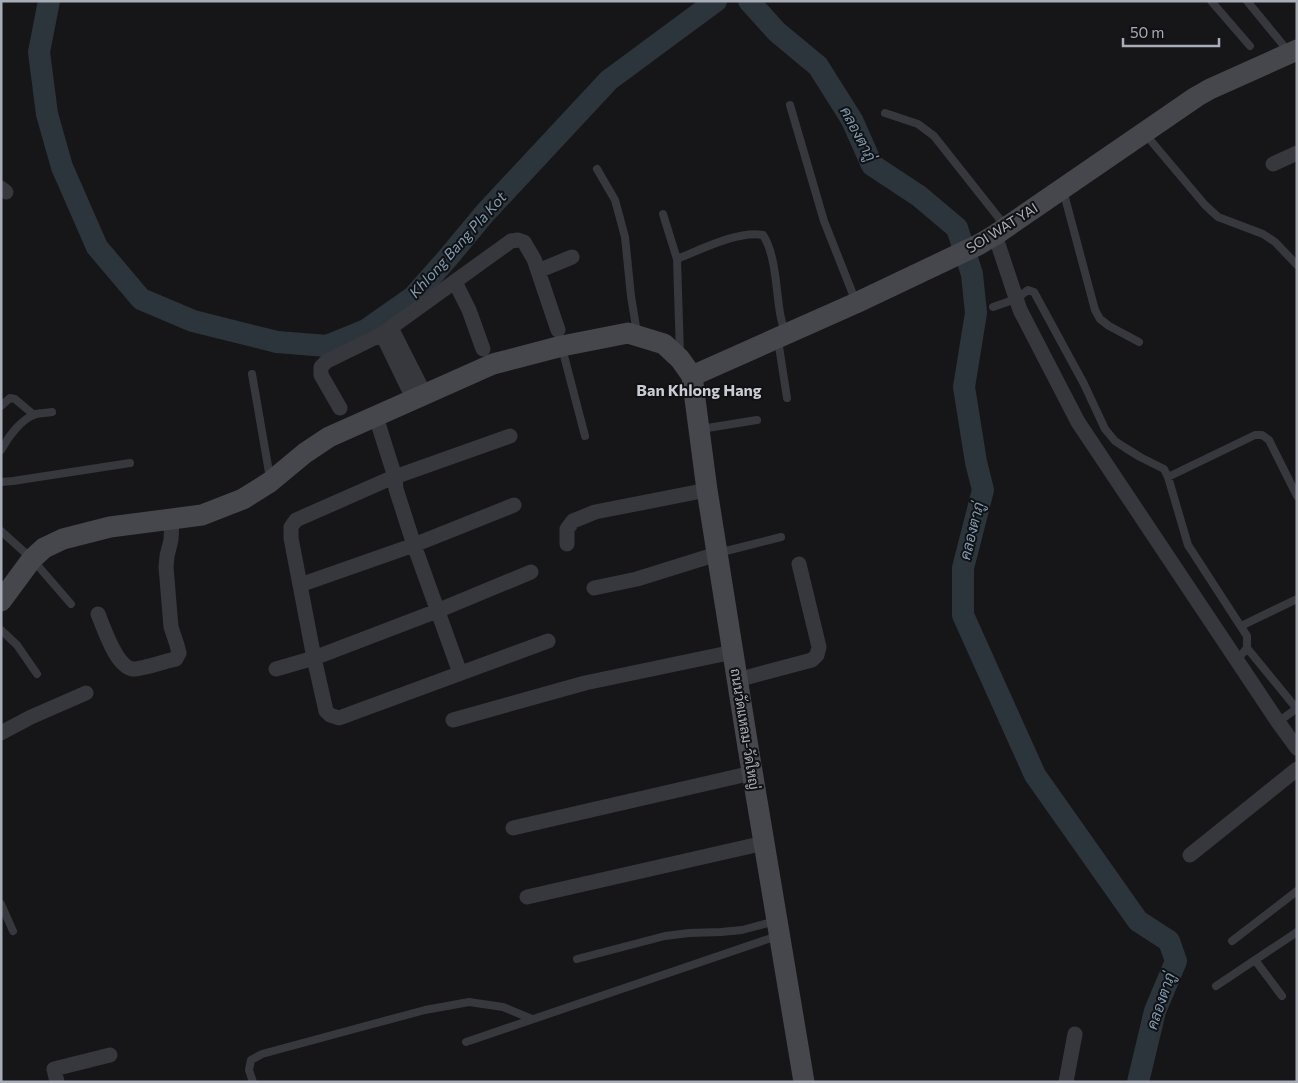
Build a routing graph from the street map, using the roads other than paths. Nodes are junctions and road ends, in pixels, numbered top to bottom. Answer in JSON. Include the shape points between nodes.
{"nodes":[{"id":1,"x":1211,"y":1,"type":"edge"},
{"id":2,"x":1247,"y":1,"type":"edge"},
{"id":3,"x":1250,"y":46,"type":"dead end"},
{"id":4,"x":1293,"y":52,"type":"edge"},
{"id":5,"x":790,"y":105,"type":"dead end"},
{"id":6,"x":885,"y":113,"type":"dead end"},
{"id":7,"x":1144,"y":133,"type":"junction"},
{"id":8,"x":1297,"y":153,"type":"edge"},
{"id":9,"x":1273,"y":164,"type":"dead end"},
{"id":10,"x":597,"y":169,"type":"dead end"},
{"id":11,"x":1063,"y":189,"type":"junction"},
{"id":12,"x":663,"y":214,"type":"dead end"},
{"id":13,"x":993,"y":236,"type":"junction"},
{"id":14,"x":572,"y":257,"type":"dead end"},
{"id":15,"x":677,"y":259,"type":"junction"},
{"id":16,"x":1297,"y":265,"type":"edge"},
{"id":17,"x":538,"y":270,"type":"junction"},
{"id":18,"x":455,"y":282,"type":"junction"},
{"id":19,"x":1016,"y":299,"type":"junction"},
{"id":20,"x":856,"y":303,"type":"junction"},
{"id":21,"x":993,"y":307,"type":"dead end"},
{"id":22,"x":386,"y":331,"type":"junction"},
{"id":23,"x":637,"y":336,"type":"junction"},
{"id":24,"x":781,"y":336,"type":"junction"},
{"id":25,"x":560,"y":338,"type":"junction"},
{"id":26,"x":1139,"y":342,"type":"dead end"},
{"id":27,"x":483,"y":349,"type":"dead end"},
{"id":28,"x":686,"y":368,"type":"junction"},
{"id":29,"x":252,"y":374,"type":"dead end"},
{"id":30,"x":419,"y":398,"type":"junction"},
{"id":31,"x":787,"y":398,"type":"dead end"},
{"id":32,"x":1,"y":406,"type":"edge"},
{"id":33,"x":340,"y":408,"type":"dead end"},
{"id":34,"x":52,"y":412,"type":"dead end"},
{"id":35,"x":34,"y":415,"type":"junction"},
{"id":36,"x":372,"y":419,"type":"junction"},
{"id":37,"x":757,"y":420,"type":"dead end"},
{"id":38,"x":699,"y":429,"type":"junction"},
{"id":39,"x":510,"y":436,"type":"dead end"},
{"id":40,"x":585,"y":436,"type":"dead end"},
{"id":41,"x":1,"y":450,"type":"edge"},
{"id":42,"x":130,"y":463,"type":"dead end"},
{"id":43,"x":1168,"y":477,"type":"junction"},
{"id":44,"x":1,"y":482,"type":"edge"},
{"id":45,"x":270,"y":482,"type":"junction"},
{"id":46,"x":393,"y":482,"type":"junction"},
{"id":47,"x":707,"y":490,"type":"junction"},
{"id":48,"x":1297,"y":496,"type":"edge"},
{"id":49,"x":514,"y":505,"type":"dead end"},
{"id":50,"x":172,"y":519,"type":"junction"},
{"id":51,"x":1,"y":530,"type":"edge"},
{"id":52,"x":781,"y":537,"type":"dead end"},
{"id":53,"x":567,"y":544,"type":"dead end"},
{"id":54,"x":414,"y":545,"type":"junction"},
{"id":55,"x":717,"y":554,"type":"junction"},
{"id":56,"x":32,"y":559,"type":"junction"},
{"id":57,"x":799,"y":564,"type":"dead end"},
{"id":58,"x":532,"y":572,"type":"dead end"},
{"id":59,"x":300,"y":585,"type":"junction"},
{"id":60,"x":594,"y":588,"type":"dead end"},
{"id":61,"x":1297,"y":599,"type":"edge"},
{"id":62,"x":1,"y":602,"type":"edge"},
{"id":63,"x":71,"y":604,"type":"dead end"},
{"id":64,"x":438,"y":611,"type":"junction"},
{"id":65,"x":98,"y":614,"type":"dead end"},
{"id":66,"x":1241,"y":626,"type":"junction"},
{"id":67,"x":1,"y":630,"type":"edge"},
{"id":68,"x":548,"y":641,"type":"dead end"},
{"id":69,"x":733,"y":652,"type":"junction"},
{"id":70,"x":1242,"y":654,"type":"junction"},
{"id":71,"x":314,"y":658,"type":"junction"},
{"id":72,"x":276,"y":668,"type":"dead end"},
{"id":73,"x":460,"y":673,"type":"junction"},
{"id":74,"x":37,"y":674,"type":"dead end"},
{"id":75,"x":737,"y":680,"type":"junction"},
{"id":76,"x":86,"y":693,"type":"dead end"},
{"id":77,"x":1296,"y":709,"type":"edge"},
{"id":78,"x":453,"y":720,"type":"dead end"},
{"id":79,"x":1278,"y":722,"type":"junction"},
{"id":80,"x":1,"y":732,"type":"edge"},
{"id":81,"x":1297,"y":748,"type":"edge"},
{"id":82,"x":1297,"y":769,"type":"edge"},
{"id":83,"x":752,"y":774,"type":"junction"},
{"id":84,"x":514,"y":828,"type":"dead end"},
{"id":85,"x":764,"y":843,"type":"junction"},
{"id":86,"x":1190,"y":855,"type":"dead end"},
{"id":87,"x":1297,"y":891,"type":"edge"},
{"id":88,"x":528,"y":897,"type":"dead end"},
{"id":89,"x":1,"y":904,"type":"edge"},
{"id":90,"x":778,"y":928,"type":"junction"},
{"id":91,"x":13,"y":931,"type":"dead end"},
{"id":92,"x":1297,"y":932,"type":"edge"},
{"id":93,"x":1232,"y":941,"type":"dead end"},
{"id":94,"x":578,"y":959,"type":"dead end"},
{"id":95,"x":1255,"y":960,"type":"junction"},
{"id":96,"x":1216,"y":986,"type":"dead end"},
{"id":97,"x":1282,"y":996,"type":"dead end"},
{"id":98,"x":532,"y":1019,"type":"junction"},
{"id":99,"x":1076,"y":1034,"type":"dead end"},
{"id":100,"x":466,"y":1042,"type":"dead end"},
{"id":101,"x":110,"y":1055,"type":"dead end"},
{"id":102,"x":57,"y":1082,"type":"edge"},
{"id":103,"x":253,"y":1082,"type":"edge"},
{"id":104,"x":804,"y":1082,"type":"edge"},
{"id":105,"x":1066,"y":1082,"type":"edge"}],
"edges":[{"from":1,"to":3,"type":"lane"},
{"from":2,"to":4,"type":"lane"},
{"from":4,"to":7,"type":"street","name":"SOI WAT YAI","via":[[1203,93]]},
{"from":5,"to":20,"type":"lane","via":[[824,221]]},
{"from":6,"to":13,"type":"lane","via":[[918,124],[934,136]]},
{"from":7,"to":11,"type":"street","name":"SOI WAT YAI"},
{"from":7,"to":16,"type":"lane","via":[[1218,217],[1262,234],[1275,242]]},
{"from":8,"to":9,"type":"street"},
{"from":10,"to":23,"type":"lane","via":[[615,200],[625,236]]},
{"from":11,"to":13,"type":"street","name":"SOI WAT YAI"},
{"from":11,"to":26,"type":"lane","via":[[1095,310],[1100,319]]},
{"from":12,"to":15,"type":"lane"},
{"from":13,"to":19,"type":"street"},
{"from":13,"to":20,"type":"street","name":"SOI WAT YAI"},
{"from":14,"to":17,"type":"street"},
{"from":15,"to":24,"type":"lane","via":[[729,239],[755,234],[763,236],[775,273]]},
{"from":15,"to":28,"type":"lane"},
{"from":17,"to":18,"type":"street","via":[[524,242],[518,240]]},
{"from":17,"to":25,"type":"street"},
{"from":18,"to":22,"type":"street"},
{"from":18,"to":27,"type":"street"},
{"from":19,"to":21,"type":"lane"},
{"from":19,"to":43,"type":"lane","via":[[1028,290],[1034,292],[1105,429],[1132,452],[1164,469]]},
{"from":19,"to":70,"type":"street","via":[[1078,422]]},
{"from":20,"to":24,"type":"street","name":"SOI WAT YAI"},
{"from":22,"to":30,"type":"street"},
{"from":22,"to":33,"type":"street","via":[[326,361],[321,367],[321,375]]},
{"from":23,"to":25,"type":"street","via":[[628,333]]},
{"from":23,"to":28,"type":"street","via":[[664,344]]},
{"from":24,"to":28,"type":"street","name":"SOI WAT YAI"},
{"from":24,"to":31,"type":"lane"},
{"from":25,"to":30,"type":"street"},
{"from":25,"to":40,"type":"lane"},
{"from":28,"to":38,"type":"street","name":"ถนนวัดแหลม-วัดใหญ่"},
{"from":29,"to":45,"type":"lane"},
{"from":30,"to":36,"type":"street"},
{"from":32,"to":35,"type":"lane","via":[[10,398],[15,399]]},
{"from":34,"to":35,"type":"lane"},
{"from":35,"to":41,"type":"lane","via":[[20,424]]},
{"from":36,"to":45,"type":"street","via":[[329,437]]},
{"from":36,"to":46,"type":"street"},
{"from":37,"to":38,"type":"lane"},
{"from":38,"to":47,"type":"street","name":"ถนนวัดแหลม-วัดใหญ่"},
{"from":39,"to":46,"type":"street"},
{"from":42,"to":44,"type":"lane"},
{"from":43,"to":48,"type":"lane","via":[[1255,435],[1262,435],[1269,440]]},
{"from":43,"to":66,"type":"lane","via":[[1188,545]]},
{"from":45,"to":50,"type":"street","via":[[243,499],[202,515]]},
{"from":46,"to":54,"type":"street"},
{"from":46,"to":59,"type":"street","via":[[296,520],[291,527],[291,538]]},
{"from":47,"to":53,"type":"street","via":[[595,512],[573,521],[567,529]]},
{"from":47,"to":55,"type":"street","name":"ถนนวัดแหลม-วัดใหญ่"},
{"from":49,"to":54,"type":"street"},
{"from":50,"to":56,"type":"street","via":[[110,527],[62,539]]},
{"from":50,"to":65,"type":"street","via":[[166,567],[171,627],[179,653],[176,659],[135,669],[127,667],[110,644]]},
{"from":51,"to":56,"type":"lane"},
{"from":52,"to":55,"type":"lane"},
{"from":54,"to":59,"type":"street"},
{"from":54,"to":64,"type":"street"},
{"from":55,"to":60,"type":"street","via":[[637,579]]},
{"from":55,"to":69,"type":"street","name":"ถนนวัดแหลม-วัดใหญ่"},
{"from":56,"to":62,"type":"street"},
{"from":56,"to":63,"type":"lane"},
{"from":57,"to":75,"type":"street","via":[[818,655],[812,660]]},
{"from":58,"to":64,"type":"street"},
{"from":59,"to":71,"type":"street"},
{"from":61,"to":66,"type":"lane"},
{"from":64,"to":71,"type":"street"},
{"from":64,"to":73,"type":"street"},
{"from":66,"to":70,"type":"lane","via":[[1247,636]]},
{"from":67,"to":74,"type":"lane","via":[[17,645]]},
{"from":68,"to":73,"type":"street"},
{"from":69,"to":75,"type":"street","name":"ถนนวัดแหลม-วัดใหญ่"},
{"from":69,"to":78,"type":"street","via":[[585,683]]},
{"from":70,"to":77,"type":"lane"},
{"from":70,"to":79,"type":"street"},
{"from":71,"to":72,"type":"street"},
{"from":71,"to":73,"type":"street","via":[[326,711],[339,718]]},
{"from":75,"to":83,"type":"street","name":"ถนนวัดแหลม-วัดใหญ่"},
{"from":76,"to":80,"type":"street"},
{"from":77,"to":79,"type":"lane"},
{"from":79,"to":81,"type":"street"},
{"from":82,"to":86,"type":"street"},
{"from":83,"to":84,"type":"street"},
{"from":83,"to":85,"type":"street","name":"ถนนวัดแหลม-วัดใหญ่"},
{"from":85,"to":88,"type":"street"},
{"from":85,"to":90,"type":"street","name":"ถนนวัดแหลม-วัดใหญ่"},
{"from":87,"to":93,"type":"lane"},
{"from":89,"to":91,"type":"lane"},
{"from":90,"to":94,"type":"lane","via":[[689,932]]},
{"from":90,"to":98,"type":"lane"},
{"from":90,"to":104,"type":"street","name":"ถนนวัดแหลม-วัดใหญ่"},
{"from":92,"to":95,"type":"lane"},
{"from":95,"to":96,"type":"lane"},
{"from":95,"to":97,"type":"lane"},
{"from":98,"to":100,"type":"lane"},
{"from":98,"to":103,"type":"lane","via":[[503,1007],[469,1002],[426,1010],[262,1054],[251,1060],[249,1070]]},
{"from":99,"to":105,"type":"street"},
{"from":101,"to":102,"type":"street","via":[[54,1069]]}]}
